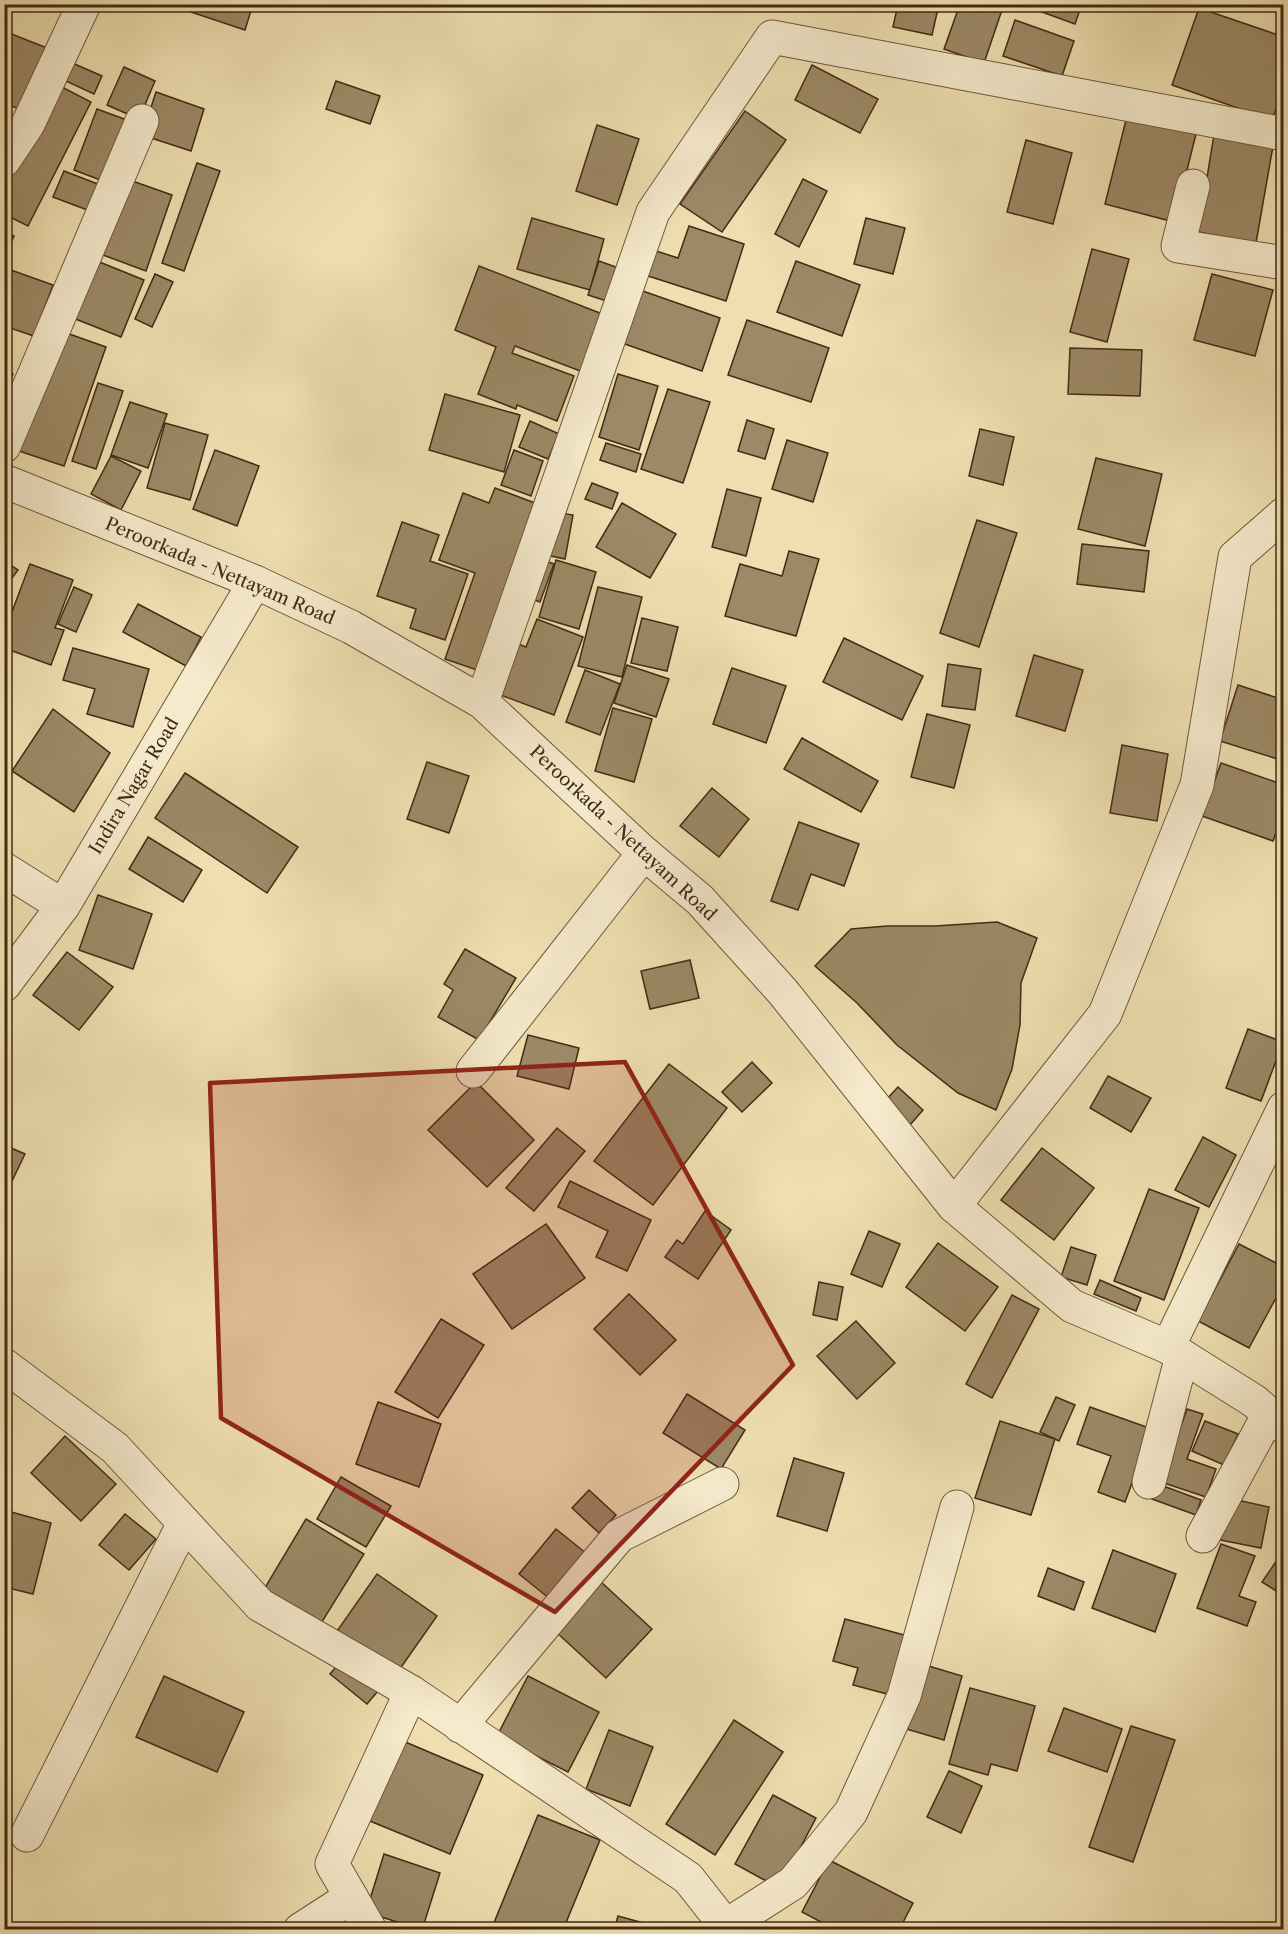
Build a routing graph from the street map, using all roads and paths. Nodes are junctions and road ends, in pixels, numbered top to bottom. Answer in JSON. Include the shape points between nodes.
{"nodes":[{"id":1,"x":84,"y":4,"type":"edge"},
{"id":2,"x":142,"y":121,"type":"dead end"},
{"id":3,"x":1284,"y":134,"type":"edge"},
{"id":4,"x":4,"y":160,"type":"edge"},
{"id":5,"x":1193,"y":186,"type":"dead end"},
{"id":6,"x":1284,"y":263,"type":"edge"},
{"id":7,"x":4,"y":446,"type":"edge"},
{"id":8,"x":4,"y":481,"type":"edge"},
{"id":9,"x":1284,"y":514,"type":"edge"},
{"id":10,"x":255,"y":582,"type":"junction"},
{"id":11,"x":482,"y":702,"type":"junction"},
{"id":12,"x":644,"y":853,"type":"junction"},
{"id":13,"x":4,"y":869,"type":"edge"},
{"id":14,"x":63,"y":906,"type":"junction"},
{"id":15,"x":4,"y":985,"type":"edge"},
{"id":16,"x":473,"y":1071,"type":"dead end"},
{"id":17,"x":1284,"y":1108,"type":"edge"},
{"id":18,"x":954,"y":1206,"type":"junction"},
{"id":19,"x":1175,"y":1352,"type":"junction"},
{"id":20,"x":4,"y":1365,"type":"edge"},
{"id":21,"x":1276,"y":1420,"type":"edge"},
{"id":22,"x":1149,"y":1482,"type":"dead end"},
{"id":23,"x":722,"y":1484,"type":"dead end"},
{"id":24,"x":957,"y":1507,"type":"dead end"},
{"id":25,"x":184,"y":1523,"type":"junction"},
{"id":26,"x":1203,"y":1536,"type":"dead end"},
{"id":27,"x":411,"y":1692,"type":"junction"},
{"id":28,"x":460,"y":1726,"type":"junction"},
{"id":29,"x":27,"y":1835,"type":"dead end"},
{"id":30,"x":351,"y":1897,"type":"junction"},
{"id":31,"x":728,"y":1928,"type":"edge"},
{"id":32,"x":300,"y":1929,"type":"edge"},
{"id":33,"x":370,"y":1929,"type":"edge"}],
"edges":[{"from":1,"to":4,"type":"street","via":[[28,124]]},
{"from":2,"to":7,"type":"street"},
{"from":3,"to":11,"type":"street","via":[[772,37],[653,212]]},
{"from":5,"to":6,"type":"street","via":[[1178,246]]},
{"from":8,"to":10,"type":"street","name":"Peroorkada - Nettayam Road"},
{"from":9,"to":18,"type":"street","via":[[1234,557],[1197,785],[1105,1014]]},
{"from":10,"to":11,"type":"street","name":"Peroorkada - Nettayam Road","via":[[351,627]]},
{"from":10,"to":14,"type":"street","name":"Indira Nagar Road"},
{"from":11,"to":12,"type":"street","name":"Peroorkada - Nettayam Road"},
{"from":12,"to":16,"type":"street"},
{"from":12,"to":18,"type":"street","name":"Peroorkada - Nettayam Road","via":[[700,900],[783,993]]},
{"from":13,"to":14,"type":"street"},
{"from":14,"to":15,"type":"street","name":"Indira Nagar Road"},
{"from":17,"to":19,"type":"street"},
{"from":18,"to":19,"type":"street","name":"Peroorkada - Nettayam Road","via":[[1072,1306]]},
{"from":19,"to":21,"type":"street","name":"Peroorkada - Nettayam Road","via":[[1254,1401]]},
{"from":19,"to":22,"type":"street"},
{"from":20,"to":25,"type":"street","via":[[115,1448]]},
{"from":21,"to":26,"type":"street"},
{"from":23,"to":28,"type":"street","via":[[619,1536]]},
{"from":24,"to":31,"type":"street","via":[[904,1696],[851,1812],[793,1883]]},
{"from":25,"to":27,"type":"street","via":[[260,1605]]},
{"from":25,"to":29,"type":"street"},
{"from":27,"to":28,"type":"street"},
{"from":27,"to":30,"type":"street","via":[[332,1864]]},
{"from":28,"to":31,"type":"street","via":[[688,1878]]},
{"from":30,"to":32,"type":"street"},
{"from":30,"to":33,"type":"street"}]}
